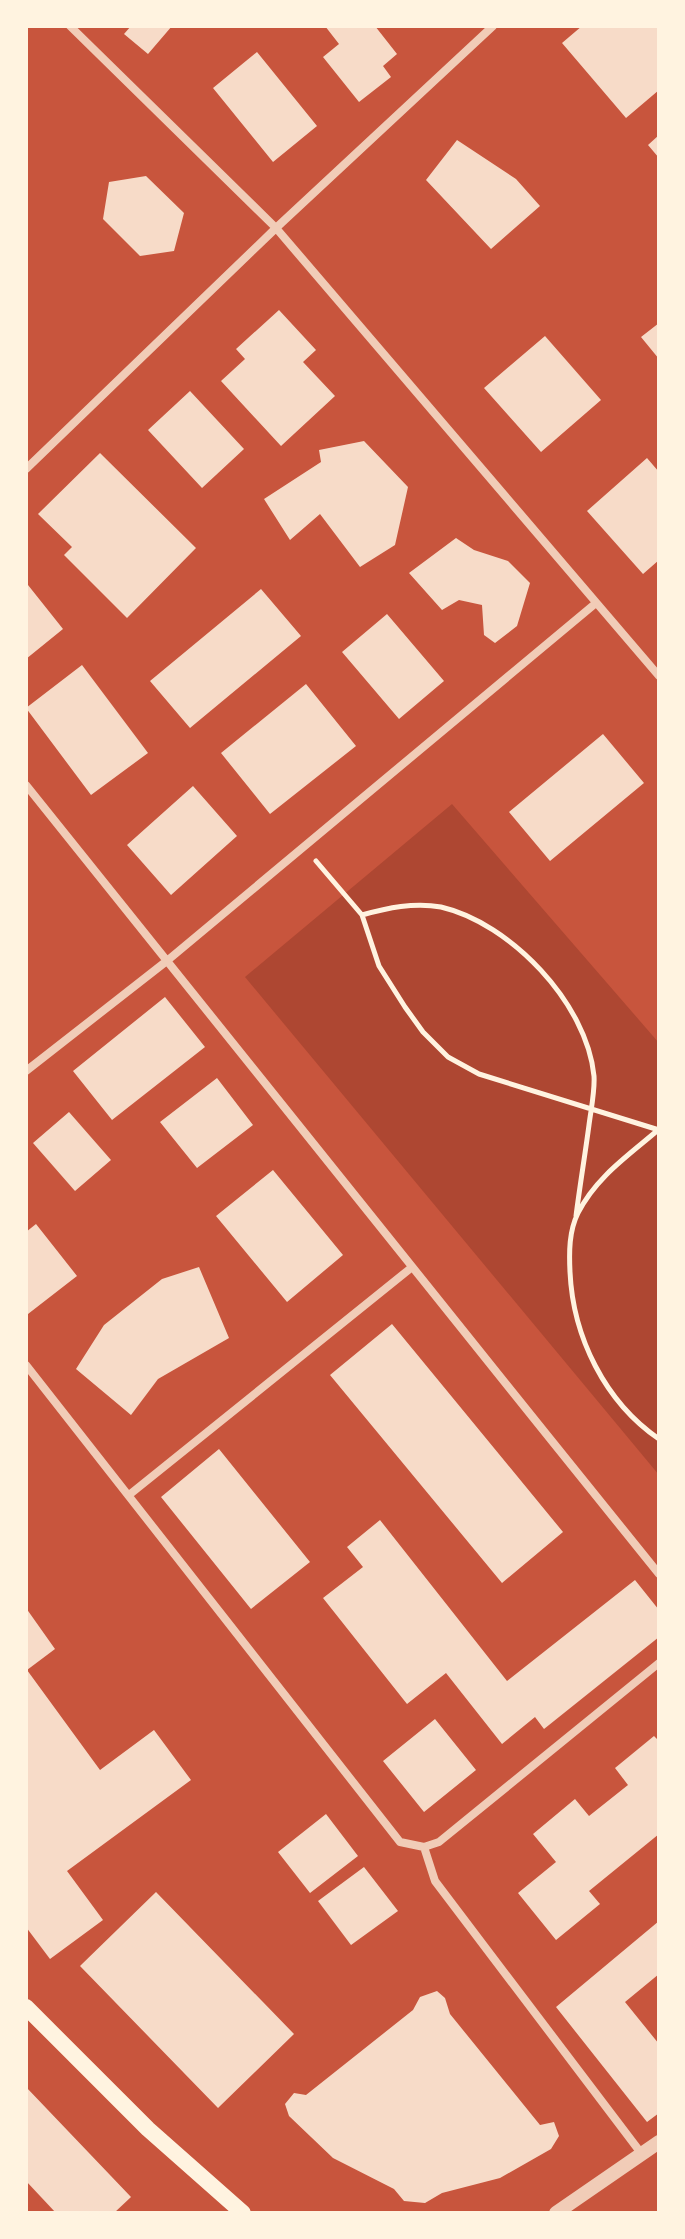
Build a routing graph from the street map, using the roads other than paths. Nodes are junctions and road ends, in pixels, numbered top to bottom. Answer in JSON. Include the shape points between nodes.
{"nodes":[{"id":1,"x":70,"y":26,"type":"edge"},
{"id":2,"x":493,"y":26,"type":"edge"},
{"id":3,"x":276,"y":228,"type":"junction"},
{"id":4,"x":26,"y":469,"type":"edge"},
{"id":5,"x":596,"y":603,"type":"junction"},
{"id":6,"x":659,"y":676,"type":"edge"},
{"id":7,"x":26,"y":785,"type":"edge"},
{"id":8,"x":168,"y":960,"type":"junction"},
{"id":9,"x":26,"y":1071,"type":"edge"},
{"id":10,"x":411,"y":1268,"type":"junction"},
{"id":11,"x":26,"y":1365,"type":"edge"},
{"id":12,"x":129,"y":1495,"type":"junction"},
{"id":13,"x":659,"y":1574,"type":"edge"},
{"id":14,"x":659,"y":1663,"type":"edge"},
{"id":15,"x":424,"y":1847,"type":"junction"},
{"id":16,"x":26,"y":2007,"type":"edge"},
{"id":17,"x":659,"y":2142,"type":"edge"},
{"id":18,"x":641,"y":2153,"type":"junction"},
{"id":19,"x":243,"y":2213,"type":"edge"},
{"id":20,"x":556,"y":2213,"type":"edge"}],
"edges":[{"from":1,"to":3,"type":"street"},
{"from":2,"to":3,"type":"street"},
{"from":3,"to":4,"type":"street"},
{"from":3,"to":5,"type":"street"},
{"from":5,"to":6,"type":"street"},
{"from":5,"to":8,"type":"street"},
{"from":7,"to":8,"type":"street"},
{"from":8,"to":9,"type":"street"},
{"from":8,"to":10,"type":"street"},
{"from":10,"to":12,"type":"street"},
{"from":10,"to":13,"type":"street"},
{"from":11,"to":12,"type":"street"},
{"from":12,"to":15,"type":"street","via":[[400,1842]]},
{"from":14,"to":15,"type":"street","via":[[439,1842]]},
{"from":15,"to":18,"type":"street","via":[[435,1881]]},
{"from":16,"to":19,"type":"main road","via":[[148,2129]]},
{"from":17,"to":18,"type":"street"},
{"from":18,"to":20,"type":"street"}]}
